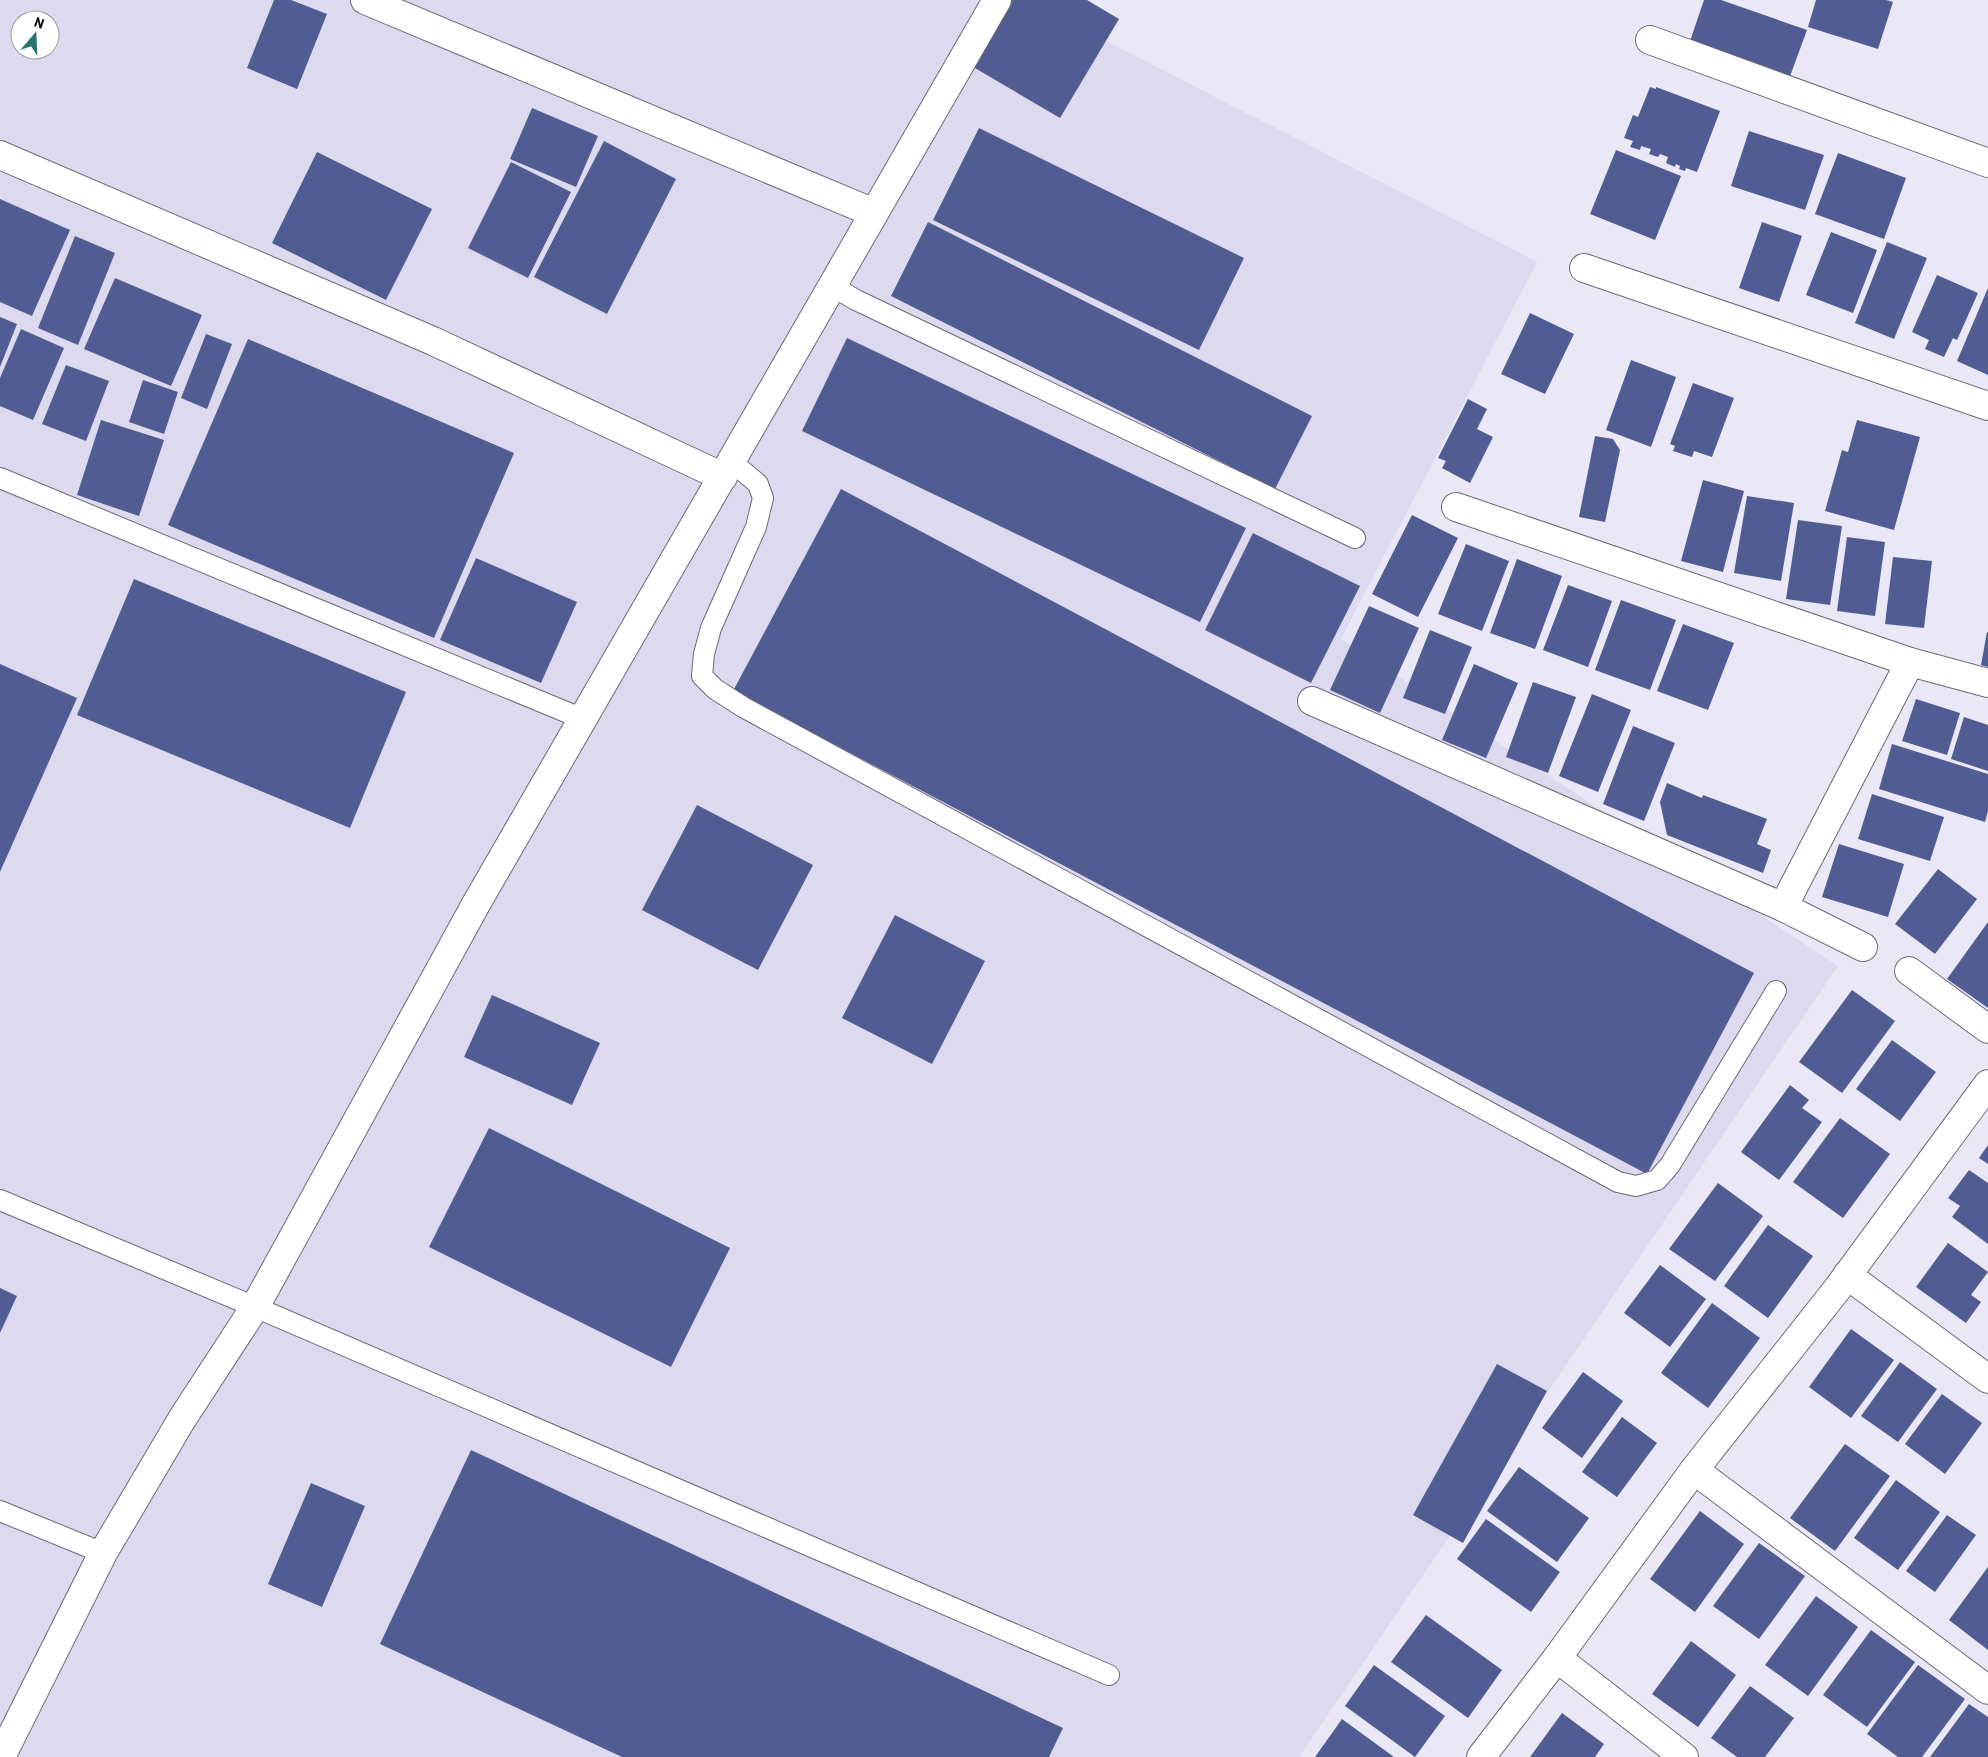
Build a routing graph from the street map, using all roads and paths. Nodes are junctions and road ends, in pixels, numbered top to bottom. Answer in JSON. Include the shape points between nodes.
{"nodes":[{"id":1,"x":365,"y":0,"type":"edge"},
{"id":2,"x":998,"y":0,"type":"edge"},
{"id":3,"x":1650,"y":40,"type":"dead end"},
{"id":4,"x":0,"y":155,"type":"edge"},
{"id":5,"x":1988,"y":163,"type":"edge"},
{"id":6,"x":874,"y":213,"type":"junction"},
{"id":7,"x":1584,"y":268,"type":"dead end"},
{"id":8,"x":832,"y":286,"type":"junction"},
{"id":9,"x":1988,"y":406,"type":"edge"},
{"id":10,"x":727,"y":469,"type":"junction"},
{"id":11,"x":0,"y":478,"type":"edge"},
{"id":12,"x":1456,"y":507,"type":"dead end"},
{"id":13,"x":1355,"y":538,"type":"dead end"},
{"id":14,"x":1910,"y":662,"type":"junction"},
{"id":15,"x":1988,"y":683,"type":"edge"},
{"id":16,"x":1312,"y":701,"type":"dead end"},
{"id":17,"x":583,"y":719,"type":"junction"},
{"id":18,"x":1783,"y":907,"type":"junction"},
{"id":19,"x":1863,"y":947,"type":"dead end"},
{"id":20,"x":1909,"y":971,"type":"dead end"},
{"id":21,"x":1776,"y":992,"type":"dead end"},
{"id":22,"x":1988,"y":1029,"type":"edge"},
{"id":23,"x":1988,"y":1084,"type":"edge"},
{"id":24,"x":0,"y":1200,"type":"edge"},
{"id":25,"x":1847,"y":1275,"type":"junction"},
{"id":26,"x":255,"y":1307,"type":"junction"},
{"id":27,"x":1988,"y":1380,"type":"edge"},
{"id":28,"x":1694,"y":1470,"type":"junction"},
{"id":29,"x":0,"y":1511,"type":"edge"},
{"id":30,"x":103,"y":1553,"type":"junction"},
{"id":31,"x":1557,"y":1658,"type":"junction"},
{"id":32,"x":1109,"y":1675,"type":"dead end"},
{"id":33,"x":1988,"y":1690,"type":"edge"},
{"id":34,"x":1,"y":1757,"type":"edge"},
{"id":35,"x":1481,"y":1757,"type":"edge"},
{"id":36,"x":1684,"y":1757,"type":"edge"}],
"edges":[{"from":1,"to":6,"type":"street"},
{"from":2,"to":6,"type":"street"},
{"from":3,"to":5,"type":"street"},
{"from":4,"to":10,"type":"street"},
{"from":6,"to":8,"type":"street"},
{"from":7,"to":9,"type":"street"},
{"from":8,"to":10,"type":"street"},
{"from":8,"to":13,"type":"lane"},
{"from":10,"to":17,"type":"street"},
{"from":10,"to":21,"type":"lane","via":[[758,484],[763,498],[756,527],[711,628],[704,654],[702,676],[715,689],[1618,1182],[1636,1186],[1657,1180],[1670,1165]]},
{"from":11,"to":17,"type":"lane"},
{"from":12,"to":14,"type":"street"},
{"from":14,"to":15,"type":"street"},
{"from":14,"to":18,"type":"street"},
{"from":16,"to":18,"type":"street"},
{"from":17,"to":26,"type":"street","via":[[476,904]]},
{"from":18,"to":19,"type":"street"},
{"from":20,"to":22,"type":"street"},
{"from":23,"to":25,"type":"street"},
{"from":24,"to":26,"type":"lane"},
{"from":25,"to":27,"type":"street"},
{"from":25,"to":28,"type":"street"},
{"from":26,"to":30,"type":"street","via":[[182,1419]]},
{"from":26,"to":32,"type":"lane"},
{"from":28,"to":31,"type":"street"},
{"from":28,"to":33,"type":"street"},
{"from":29,"to":30,"type":"lane"},
{"from":30,"to":34,"type":"street"},
{"from":31,"to":35,"type":"street"},
{"from":31,"to":36,"type":"street"}]}
